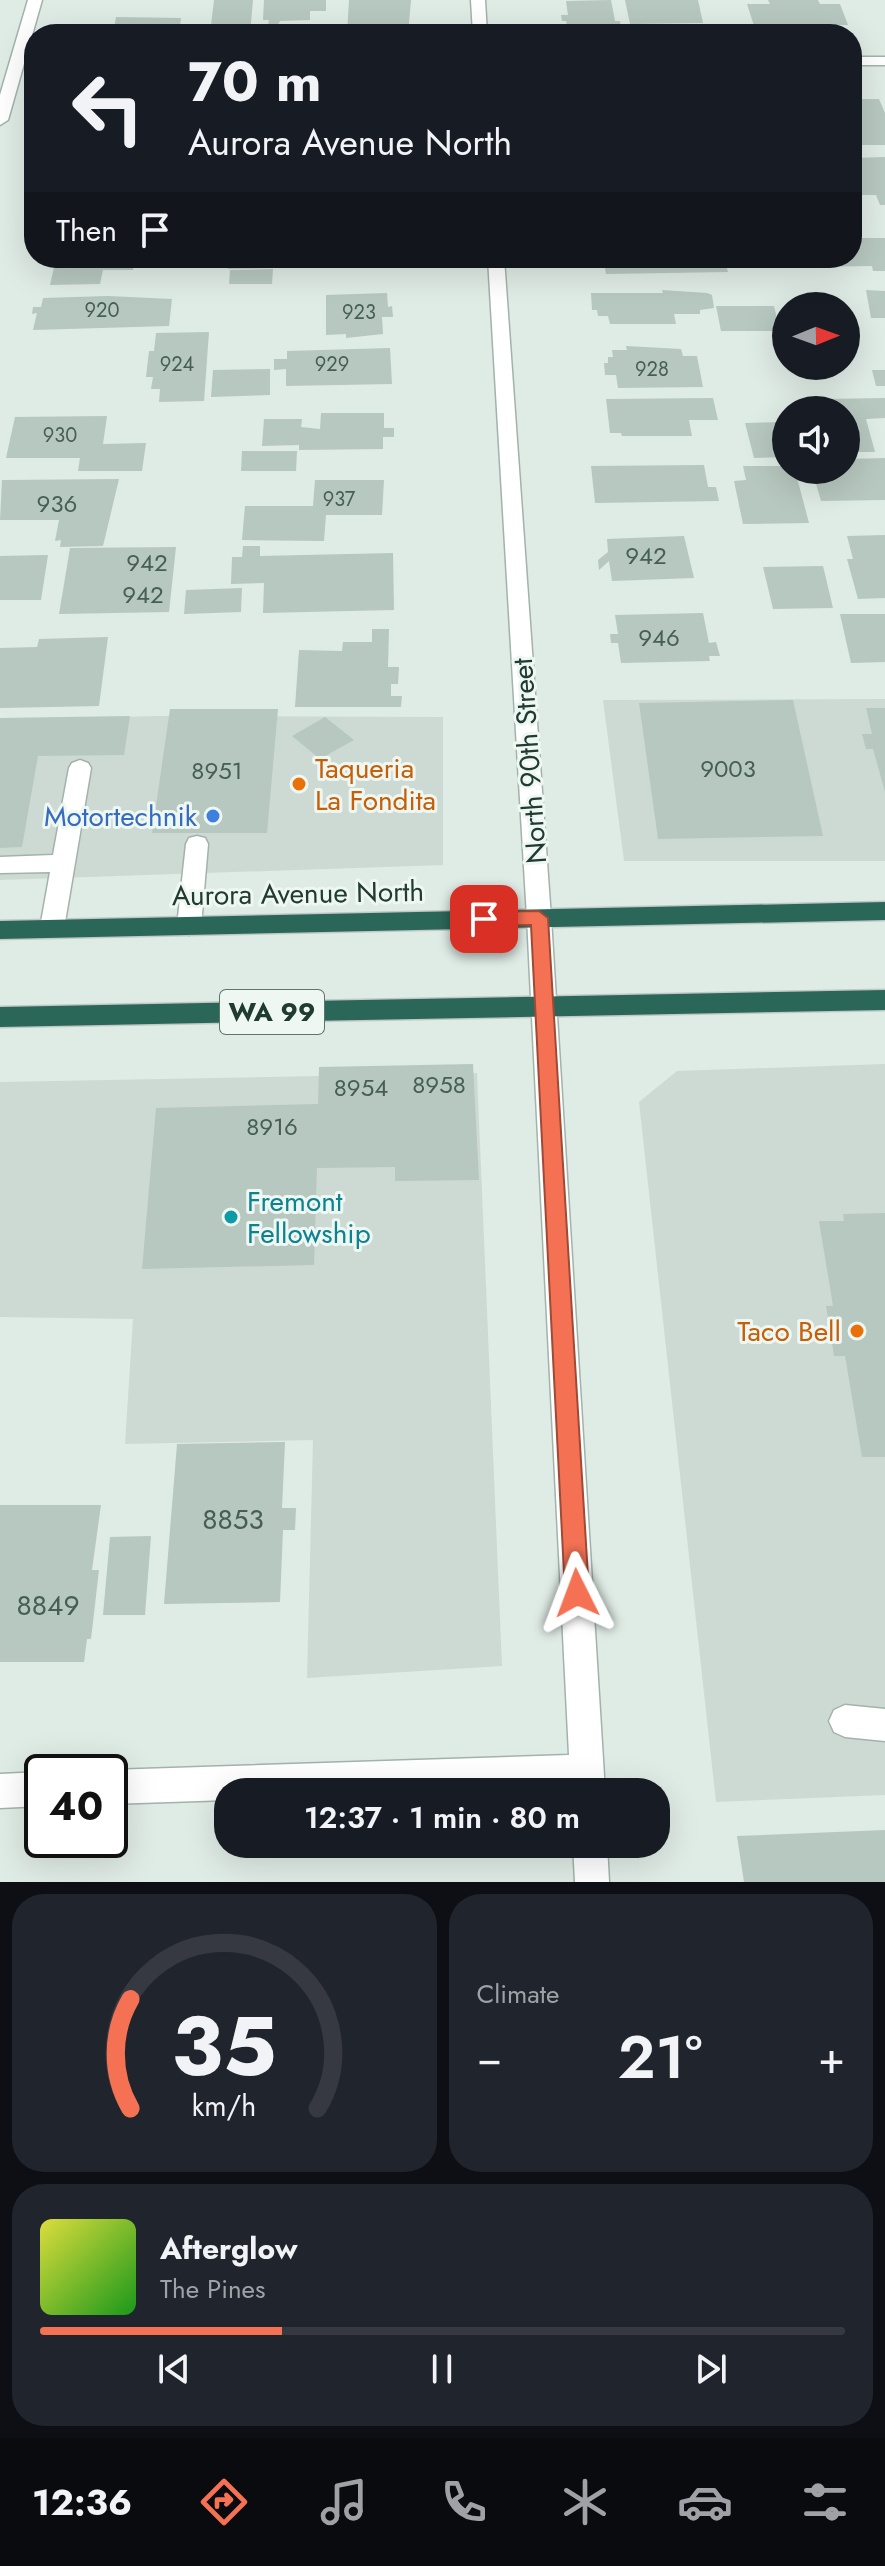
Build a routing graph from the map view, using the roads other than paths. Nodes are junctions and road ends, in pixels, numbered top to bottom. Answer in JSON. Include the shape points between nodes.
{"nodes":[{"id":1,"x":35,"y":0,"type":"edge"},
{"id":2,"x":478,"y":0,"type":"edge"},
{"id":3,"x":26,"y":24,"type":"edge"},
{"id":4,"x":479,"y":24,"type":"edge"},
{"id":5,"x":24,"y":29,"type":"edge"},
{"id":6,"x":862,"y":61,"type":"edge"},
{"id":7,"x":885,"y":61,"type":"edge"},
{"id":8,"x":7,"y":74,"type":"edge"},
{"id":9,"x":0,"y":120,"type":"edge"},
{"id":10,"x":497,"y":268,"type":"edge"},
{"id":11,"x":80,"y":768,"type":"dead end"},
{"id":12,"x":197,"y":844,"type":"dead end"},
{"id":13,"x":64,"y":863,"type":"junction"},
{"id":14,"x":0,"y":865,"type":"edge"},
{"id":15,"x":885,"y":911,"type":"edge"},
{"id":16,"x":539,"y":918,"type":"junction"},
{"id":17,"x":189,"y":926,"type":"junction"},
{"id":18,"x":52,"y":928,"type":"junction"},
{"id":19,"x":0,"y":930,"type":"edge"},
{"id":20,"x":885,"y":1000,"type":"edge"},
{"id":21,"x":544,"y":1007,"type":"junction"},
{"id":22,"x":0,"y":1017,"type":"edge"},
{"id":23,"x":845,"y":1721,"type":"dead end"},
{"id":24,"x":885,"y":1725,"type":"edge"},
{"id":25,"x":587,"y":1778,"type":"edge"},
{"id":26,"x":214,"y":1786,"type":"edge"},
{"id":27,"x":128,"y":1787,"type":"edge"},
{"id":28,"x":24,"y":1790,"type":"edge"},
{"id":29,"x":0,"y":1791,"type":"edge"},
{"id":30,"x":591,"y":1858,"type":"edge"},
{"id":31,"x":592,"y":1882,"type":"edge"}],
"edges":[{"from":1,"to":3,"type":"street"},
{"from":2,"to":4,"type":"street"},
{"from":5,"to":8,"type":"street"},
{"from":6,"to":7,"type":"street"},
{"from":8,"to":9,"type":"street"},
{"from":10,"to":16,"type":"street","name":"North 90th Street"},
{"from":11,"to":13,"type":"street"},
{"from":12,"to":17,"type":"street"},
{"from":13,"to":14,"type":"street"},
{"from":13,"to":18,"type":"street"},
{"from":15,"to":16,"type":"highway","name":"Aurora Avenue North"},
{"from":16,"to":17,"type":"highway","name":"Aurora Avenue North"},
{"from":16,"to":21,"type":"street","name":"North 90th Street"},
{"from":17,"to":18,"type":"highway","name":"Aurora Avenue North"},
{"from":18,"to":19,"type":"highway","name":"Aurora Avenue North"},
{"from":20,"to":21,"type":"highway","number":"WA 99"},
{"from":21,"to":22,"type":"highway","number":"WA 99"},
{"from":21,"to":25,"type":"street","name":"North 90th Street"},
{"from":23,"to":24,"type":"street"},
{"from":26,"to":27,"type":"street"},
{"from":28,"to":29,"type":"street"},
{"from":30,"to":31,"type":"street"}]}
